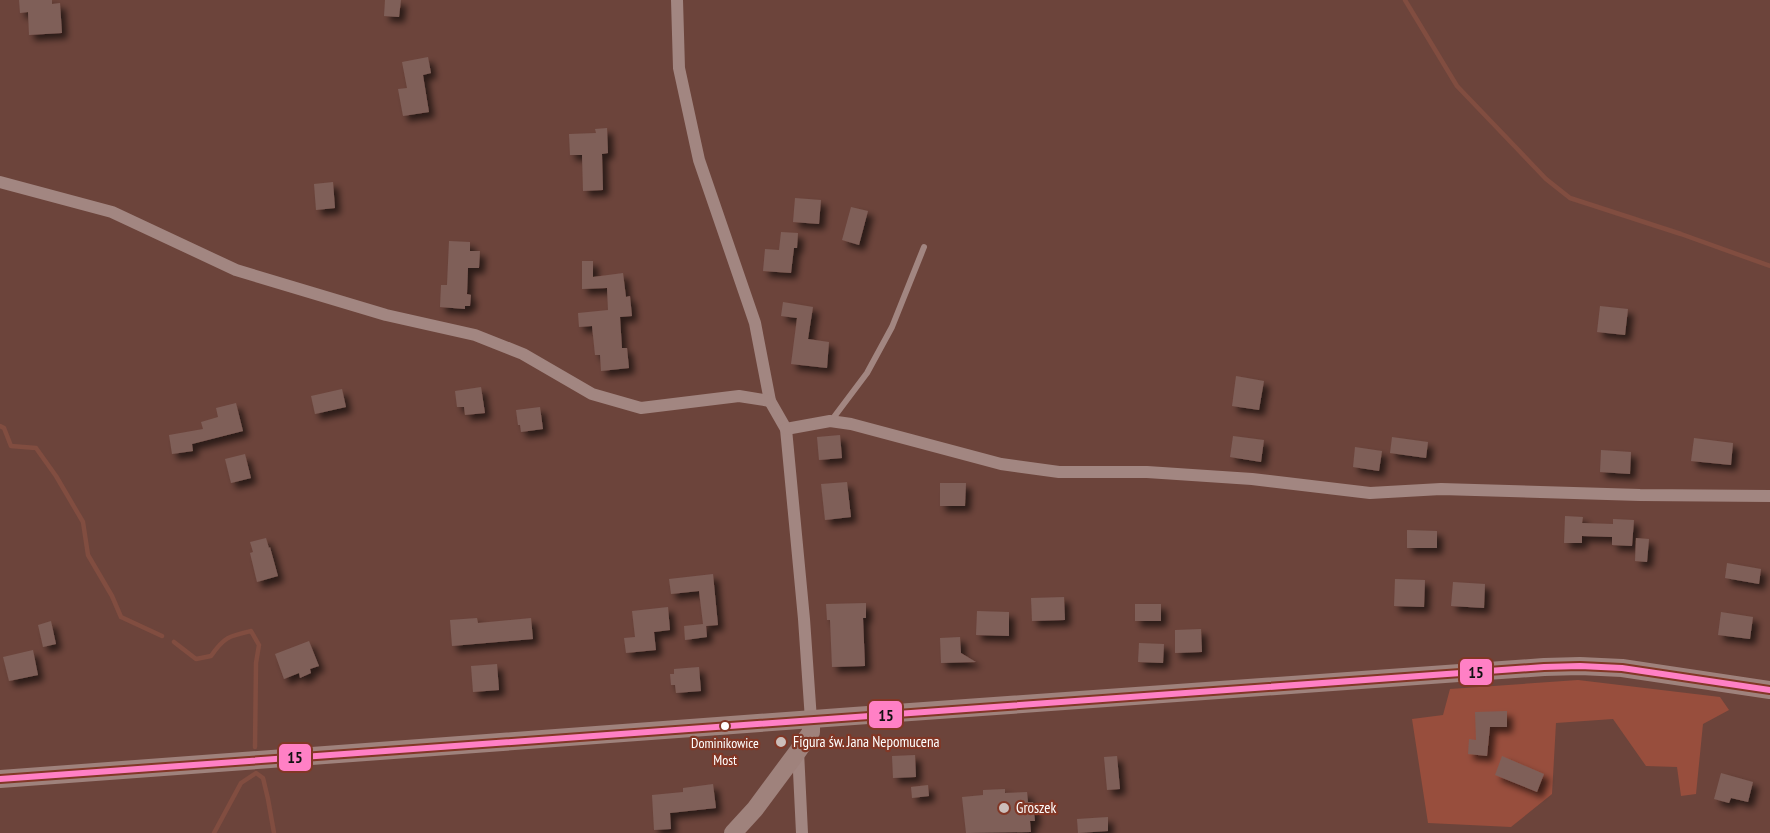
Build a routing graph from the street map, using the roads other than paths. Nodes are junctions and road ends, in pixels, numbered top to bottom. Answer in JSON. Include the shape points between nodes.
{"nodes":[{"id":1,"x":677,"y":0,"type":"edge"},
{"id":2,"x":0,"y":182,"type":"edge"},
{"id":3,"x":924,"y":247,"type":"dead end"},
{"id":4,"x":770,"y":401,"type":"junction"},
{"id":5,"x":830,"y":421,"type":"junction"},
{"id":6,"x":786,"y":429,"type":"junction"},
{"id":7,"x":1770,"y":496,"type":"edge"},
{"id":8,"x":1770,"y":690,"type":"edge"},
{"id":9,"x":811,"y":720,"type":"junction"},
{"id":10,"x":798,"y":751,"type":"junction"},
{"id":11,"x":0,"y":779,"type":"edge"},
{"id":12,"x":733,"y":833,"type":"edge"},
{"id":13,"x":802,"y":833,"type":"edge"}],
"edges":[{"from":1,"to":4,"type":"street","via":[[679,68],[699,160],[754,323]]},
{"from":2,"to":4,"type":"street","via":[[112,212],[236,270],[386,315],[475,335],[523,354],[592,394],[640,408],[739,396]]},
{"from":3,"to":5,"type":"lane","via":[[892,327],[867,373]]},
{"from":4,"to":6,"type":"street"},
{"from":5,"to":6,"type":"street"},
{"from":5,"to":7,"type":"street","via":[[1001,464],[1059,472],[1147,472],[1252,479],[1371,493],[1441,489]]},
{"from":6,"to":9,"type":"street"},
{"from":8,"to":9,"type":"main road","via":[[1622,668],[1553,666]]},
{"from":9,"to":10,"type":"main road","via":[[811,732]]},
{"from":9,"to":11,"type":"main road"},
{"from":10,"to":12,"type":"main road"},
{"from":10,"to":13,"type":"street"}]}
